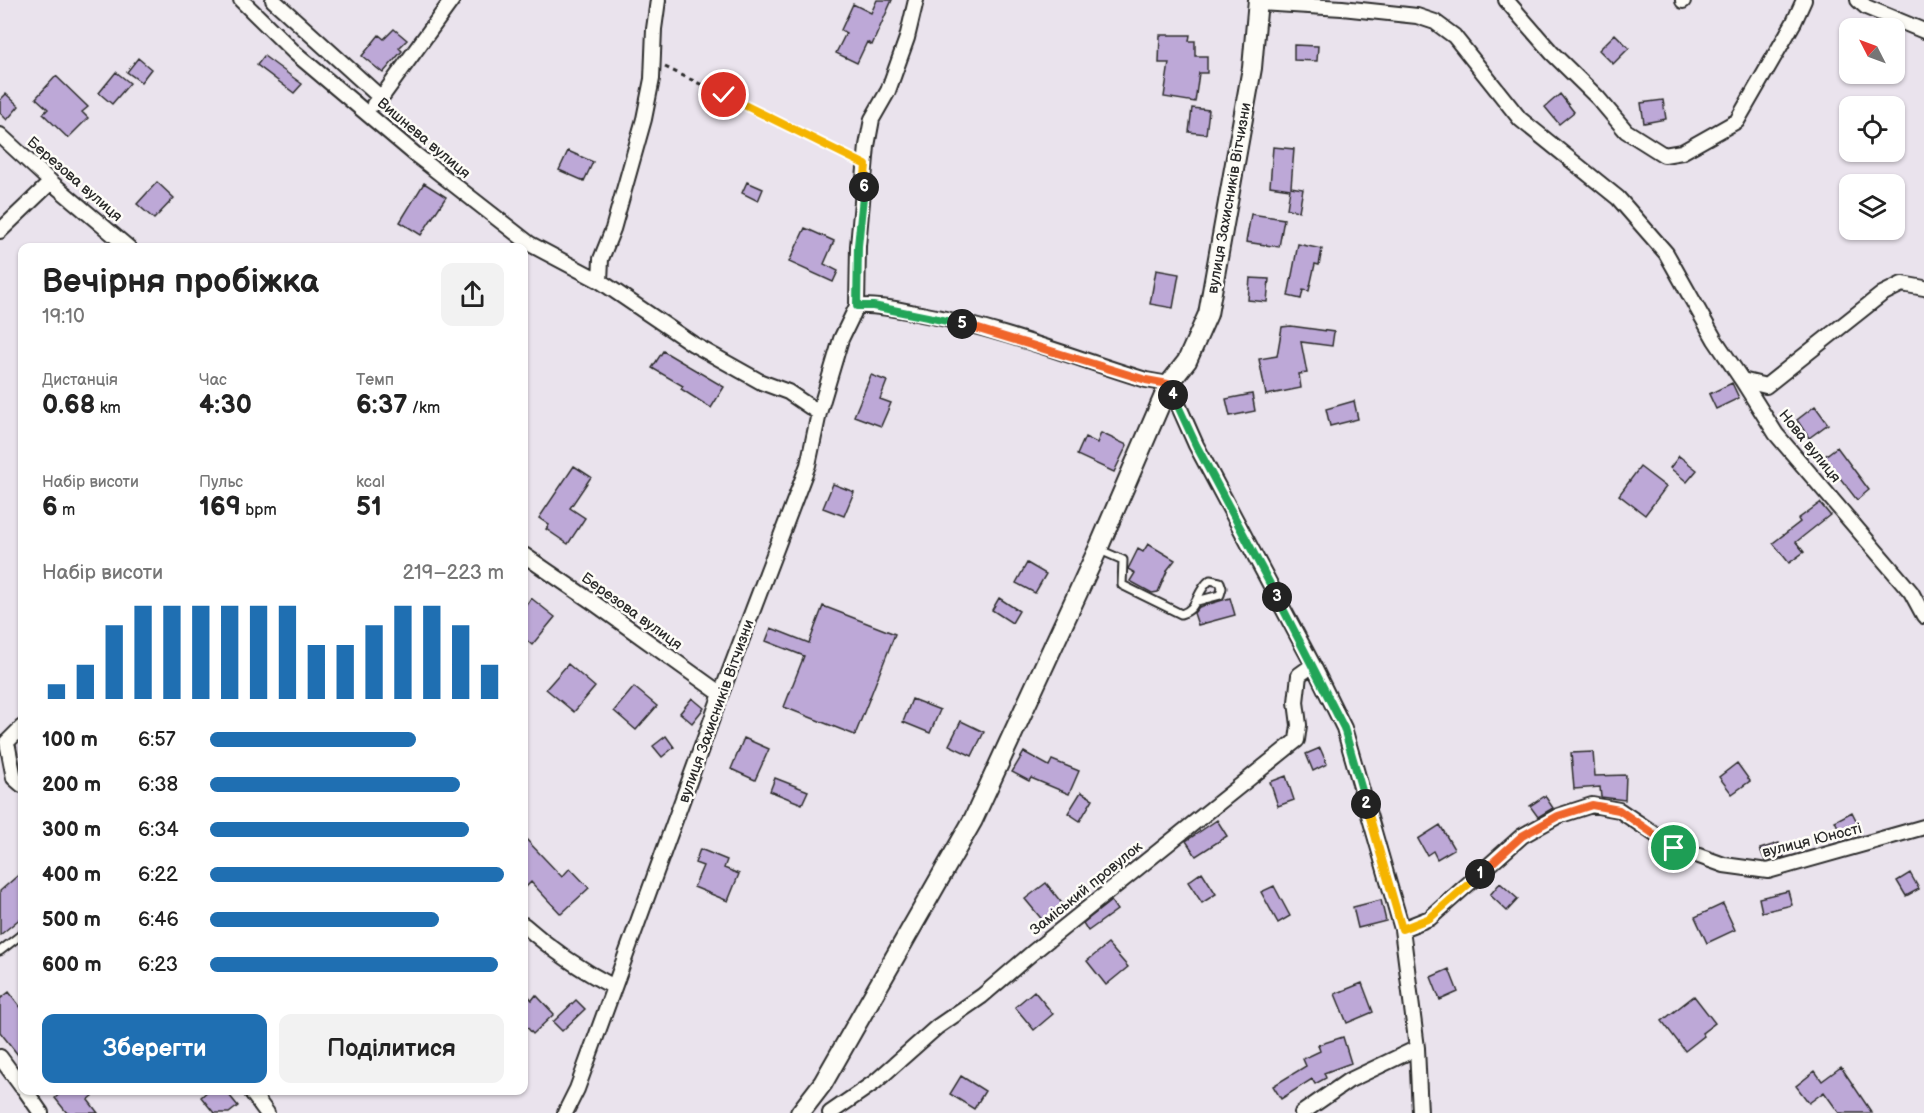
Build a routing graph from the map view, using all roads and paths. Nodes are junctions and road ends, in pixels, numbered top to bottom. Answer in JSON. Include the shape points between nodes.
{"nodes":[{"id":1,"x":241,"y":0,"type":"edge"},
{"id":2,"x":273,"y":0,"type":"edge"},
{"id":3,"x":452,"y":0,"type":"edge"},
{"id":4,"x":658,"y":0,"type":"edge"},
{"id":5,"x":915,"y":0,"type":"edge"},
{"id":6,"x":1506,"y":0,"type":"edge"},
{"id":7,"x":1804,"y":0,"type":"edge"},
{"id":8,"x":1858,"y":0,"type":"edge"},
{"id":9,"x":1258,"y":2,"type":"edge"},
{"id":10,"x":1924,"y":31,"type":"edge"},
{"id":11,"x":653,"y":61,"type":"junction"},
{"id":12,"x":381,"y":98,"type":"junction"},
{"id":13,"x":365,"y":111,"type":"junction"},
{"id":14,"x":0,"y":135,"type":"edge"},
{"id":15,"x":866,"y":165,"type":"junction"},
{"id":16,"x":51,"y":182,"type":"junction"},
{"id":17,"x":0,"y":231,"type":"edge"},
{"id":18,"x":123,"y":243,"type":"edge"},
{"id":19,"x":600,"y":281,"type":"junction"},
{"id":20,"x":1924,"y":288,"type":"edge"},
{"id":21,"x":857,"y":306,"type":"junction"},
{"id":22,"x":1742,"y":380,"type":"junction"},
{"id":23,"x":1168,"y":384,"type":"junction"},
{"id":24,"x":819,"y":413,"type":"junction"},
{"id":25,"x":1098,"y":549,"type":"junction"},
{"id":26,"x":528,"y":558,"type":"edge"},
{"id":27,"x":1197,"y":601,"type":"dead end"},
{"id":28,"x":1924,"y":616,"type":"edge"},
{"id":29,"x":1313,"y":665,"type":"junction"},
{"id":30,"x":721,"y":694,"type":"junction"},
{"id":31,"x":18,"y":731,"type":"edge"},
{"id":32,"x":18,"y":782,"type":"edge"},
{"id":33,"x":1924,"y":827,"type":"edge"},
{"id":34,"x":528,"y":928,"type":"edge"},
{"id":35,"x":1402,"y":929,"type":"junction"},
{"id":36,"x":18,"y":937,"type":"edge"},
{"id":37,"x":0,"y":951,"type":"edge"},
{"id":38,"x":614,"y":987,"type":"junction"},
{"id":39,"x":1417,"y":1048,"type":"junction"},
{"id":40,"x":0,"y":1057,"type":"edge"},
{"id":41,"x":18,"y":1081,"type":"edge"},
{"id":42,"x":28,"y":1095,"type":"edge"},
{"id":43,"x":254,"y":1095,"type":"edge"},
{"id":44,"x":41,"y":1113,"type":"edge"},
{"id":45,"x":267,"y":1113,"type":"edge"},
{"id":46,"x":565,"y":1113,"type":"edge"},
{"id":47,"x":800,"y":1113,"type":"edge"},
{"id":48,"x":830,"y":1113,"type":"edge"},
{"id":49,"x":1302,"y":1113,"type":"edge"},
{"id":50,"x":1420,"y":1113,"type":"edge"}],
"edges":[{"from":1,"to":13,"type":"street","name":"Вишнева вулиця","via":[[294,52]]},
{"from":2,"to":12,"type":"street"},
{"from":3,"to":12,"type":"street"},
{"from":4,"to":11,"type":"street"},
{"from":5,"to":15,"type":"street","name":"вулиця Захисників Вітчизни","via":[[907,38],[888,91],[872,119]]},
{"from":6,"to":7,"type":"street","via":[[1626,131],[1664,155],[1682,152],[1737,121]]},
{"from":8,"to":10,"type":"street"},
{"from":9,"to":22,"type":"street","name":"Нова вулиця","via":[[1417,16],[1435,22],[1454,36],[1520,119],[1618,198],[1666,253]]},
{"from":9,"to":23,"type":"street","name":"вулиця Захисників Вітчизни","via":[[1252,68],[1208,314],[1187,361]]},
{"from":11,"to":15,"type":"path"},
{"from":11,"to":19,"type":"street","via":[[644,119],[601,259]]},
{"from":12,"to":13,"type":"street"},
{"from":13,"to":19,"type":"street","name":"Вишнева вулиця","via":[[530,244]]},
{"from":14,"to":16,"type":"street","name":"Березова вулиця"},
{"from":15,"to":21,"type":"street","name":"вулиця Захисників Вітчизни"},
{"from":16,"to":17,"type":"street"},
{"from":16,"to":18,"type":"street","name":"Березова вулиця"},
{"from":19,"to":24,"type":"street","name":"Вишнева вулиця","via":[[693,344],[761,382],[788,392]]},
{"from":20,"to":22,"type":"street","via":[[1902,284],[1882,294],[1766,386]]},
{"from":21,"to":23,"type":"street","via":[[945,319]]},
{"from":21,"to":24,"type":"street","name":"вулиця Захисників Вітчизни","via":[[841,339]]},
{"from":22,"to":28,"type":"street","name":"Нова вулиця","via":[[1776,434],[1911,592]]},
{"from":23,"to":25,"type":"street","name":"вулиця Захисників Вітчизни"},
{"from":23,"to":29,"type":"street","via":[[1196,445]]},
{"from":24,"to":30,"type":"street","name":"вулиця Захисників Вітчизни","via":[[808,465]]},
{"from":25,"to":27,"type":"lane","via":[[1123,560],[1122,585],[1181,614]]},
{"from":25,"to":47,"type":"street","name":"вулиця Захисників Вітчизни","via":[[973,820],[823,1083]]},
{"from":26,"to":30,"type":"street","name":"Березова вулиця"},
{"from":29,"to":35,"type":"street","via":[[1344,728]]},
{"from":29,"to":48,"type":"street","name":"Заміський провулок","via":[[1299,675],[1297,740],[982,996],[937,1027],[875,1082]]},
{"from":30,"to":38,"type":"street","name":"вулиця Захисників Вітчизни"},
{"from":31,"to":32,"type":"street","via":[[7,742]]},
{"from":33,"to":35,"type":"street","name":"вулиця Юності","via":[[1768,871],[1724,865],[1674,848],[1619,810],[1592,805],[1558,816],[1522,836],[1430,918]]},
{"from":34,"to":38,"type":"street","via":[[585,972]]},
{"from":35,"to":39,"type":"street"},
{"from":36,"to":37,"type":"lane"},
{"from":38,"to":46,"type":"street","name":"вулиця Захисників Вітчизни"},
{"from":39,"to":49,"type":"street","via":[[1348,1081]]},
{"from":39,"to":50,"type":"street"},
{"from":40,"to":41,"type":"street"},
{"from":42,"to":44,"type":"street"},
{"from":43,"to":45,"type":"street"}]}
